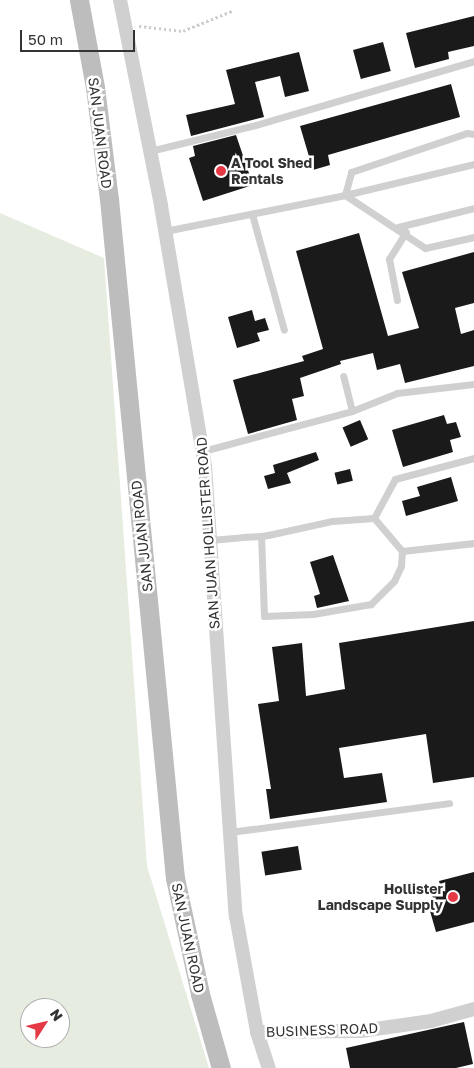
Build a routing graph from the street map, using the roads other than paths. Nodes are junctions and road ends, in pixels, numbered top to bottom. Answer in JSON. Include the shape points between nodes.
{"nodes":[{"id":1,"x":79,"y":0,"type":"edge"},
{"id":2,"x":120,"y":0,"type":"edge"},
{"id":3,"x":474,"y":61,"type":"edge"},
{"id":4,"x":474,"y":134,"type":"edge"},
{"id":5,"x":150,"y":151,"type":"junction"},
{"id":6,"x":474,"y":164,"type":"edge"},
{"id":7,"x":345,"y":195,"type":"junction"},
{"id":8,"x":474,"y":208,"type":"edge"},
{"id":9,"x":252,"y":214,"type":"junction"},
{"id":10,"x":398,"y":227,"type":"junction"},
{"id":11,"x":165,"y":231,"type":"junction"},
{"id":12,"x":406,"y":232,"type":"junction"},
{"id":13,"x":474,"y":237,"type":"edge"},
{"id":14,"x":397,"y":300,"type":"dead end"},
{"id":15,"x":284,"y":330,"type":"dead end"},
{"id":16,"x":343,"y":376,"type":"dead end"},
{"id":17,"x":474,"y":384,"type":"edge"},
{"id":18,"x":352,"y":411,"type":"junction"},
{"id":19,"x":203,"y":451,"type":"junction"},
{"id":20,"x":474,"y":458,"type":"edge"},
{"id":21,"x":374,"y":518,"type":"junction"},
{"id":22,"x":261,"y":536,"type":"junction"},
{"id":23,"x":210,"y":540,"type":"junction"},
{"id":24,"x":474,"y":543,"type":"edge"},
{"id":25,"x":402,"y":550,"type":"junction"},
{"id":26,"x":449,"y":803,"type":"dead end"},
{"id":27,"x":230,"y":832,"type":"junction"},
{"id":28,"x":474,"y":1010,"type":"edge"},
{"id":29,"x":257,"y":1032,"type":"junction"},
{"id":30,"x":221,"y":1068,"type":"edge"},
{"id":31,"x":268,"y":1068,"type":"edge"}],
"edges":[{"from":1,"to":30,"type":"main road","name":"SAN JUAN ROAD","via":[[95,87],[109,199],[175,878],[200,994]]},
{"from":2,"to":5,"type":"street","name":"SAN JUAN HOLLISTER ROAD"},
{"from":3,"to":5,"type":"lane","via":[[252,126]]},
{"from":4,"to":7,"type":"lane","via":[[467,133],[352,172]]},
{"from":5,"to":11,"type":"street","name":"SAN JUAN HOLLISTER ROAD"},
{"from":6,"to":7,"type":"lane"},
{"from":7,"to":9,"type":"lane"},
{"from":7,"to":10,"type":"lane"},
{"from":8,"to":10,"type":"lane"},
{"from":9,"to":11,"type":"lane"},
{"from":9,"to":15,"type":"lane"},
{"from":10,"to":12,"type":"lane"},
{"from":11,"to":19,"type":"street","name":"SAN JUAN HOLLISTER ROAD"},
{"from":12,"to":13,"type":"lane","via":[[425,248]]},
{"from":12,"to":14,"type":"lane","via":[[388,259]]},
{"from":16,"to":18,"type":"lane"},
{"from":17,"to":18,"type":"lane","via":[[397,393]]},
{"from":18,"to":19,"type":"lane"},
{"from":19,"to":23,"type":"street","name":"SAN JUAN HOLLISTER ROAD"},
{"from":20,"to":21,"type":"lane","via":[[395,479]]},
{"from":21,"to":22,"type":"lane","via":[[332,521]]},
{"from":21,"to":25,"type":"lane"},
{"from":22,"to":23,"type":"lane"},
{"from":22,"to":25,"type":"lane","via":[[264,616],[313,614],[371,604],[394,582],[401,566]]},
{"from":23,"to":27,"type":"street","name":"SAN JUAN HOLLISTER ROAD"},
{"from":24,"to":25,"type":"lane"},
{"from":26,"to":27,"type":"lane"},
{"from":27,"to":29,"type":"street","name":"SAN JUAN HOLLISTER ROAD","via":[[236,916]]},
{"from":28,"to":29,"type":"street","name":"BUSINESS ROAD","via":[[431,1021],[361,1031]]},
{"from":29,"to":31,"type":"street","name":"SAN JUAN HOLLISTER ROAD"}]}
